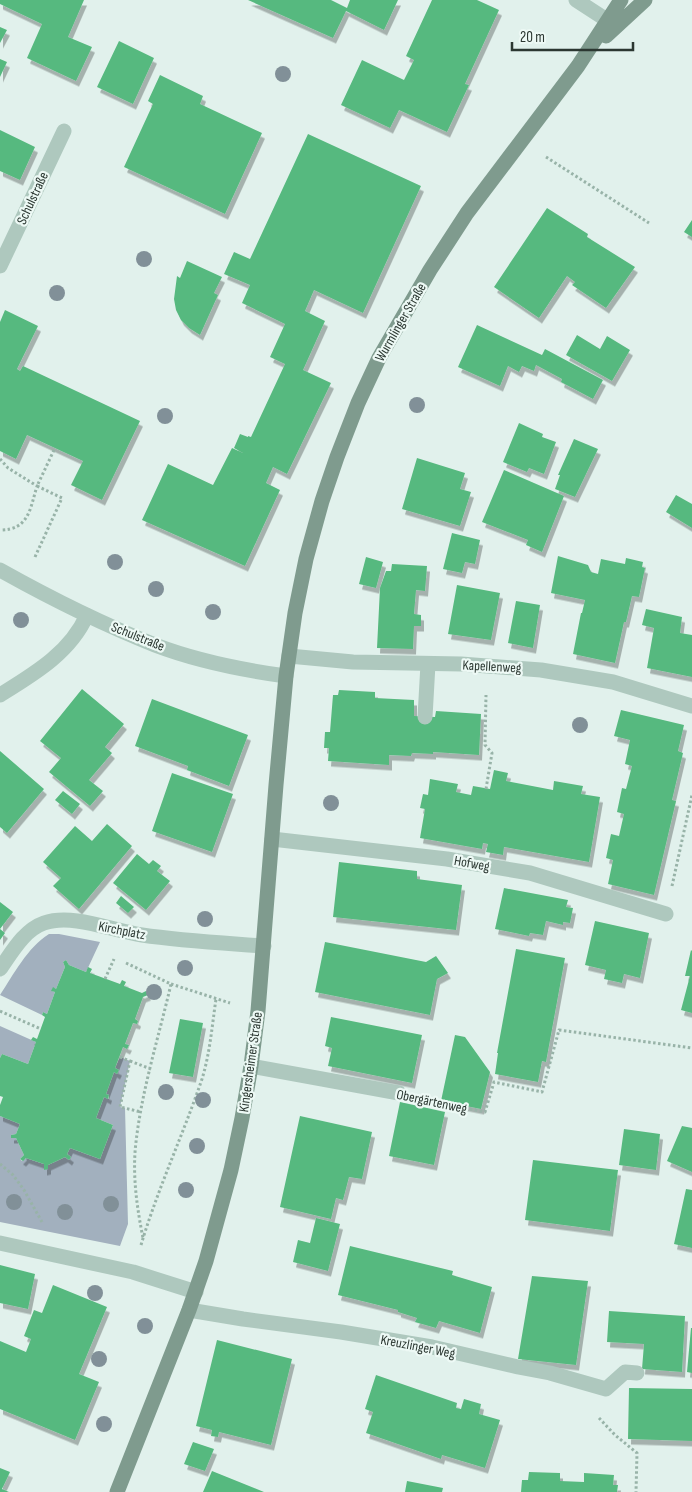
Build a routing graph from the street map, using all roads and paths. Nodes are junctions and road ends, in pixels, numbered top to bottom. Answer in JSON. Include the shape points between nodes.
{"nodes":[{"id":1,"x":576,"y":0,"type":"edge"},
{"id":2,"x":621,"y":0,"type":"edge"},
{"id":3,"x":645,"y":0,"type":"edge"},
{"id":4,"x":612,"y":23,"type":"junction"},
{"id":5,"x":64,"y":131,"type":"dead end"},
{"id":6,"x":520,"y":140,"type":"junction"},
{"id":7,"x":649,"y":223,"type":"dead end"},
{"id":8,"x":0,"y":266,"type":"edge"},
{"id":9,"x":55,"y":448,"type":"dead end"},
{"id":10,"x":0,"y":459,"type":"edge"},
{"id":11,"x":37,"y":486,"type":"junction"},
{"id":12,"x":0,"y":530,"type":"edge"},
{"id":13,"x":0,"y":570,"type":"edge"},
{"id":14,"x":23,"y":583,"type":"junction"},
{"id":15,"x":295,"y":613,"type":"joint"},
{"id":16,"x":87,"y":615,"type":"junction"},
{"id":17,"x":289,"y":656,"type":"junction"},
{"id":18,"x":428,"y":664,"type":"junction"},
{"id":19,"x":487,"y":666,"type":"junction"},
{"id":20,"x":286,"y":676,"type":"junction"},
{"id":21,"x":0,"y":695,"type":"edge"},
{"id":22,"x":692,"y":706,"type":"edge"},
{"id":23,"x":425,"y":716,"type":"dead end"},
{"id":24,"x":486,"y":788,"type":"dead end"},
{"id":25,"x":692,"y":795,"type":"edge"},
{"id":26,"x":272,"y":839,"type":"junction"},
{"id":27,"x":666,"y":914,"type":"joint"},
{"id":28,"x":264,"y":946,"type":"junction"},
{"id":29,"x":114,"y":958,"type":"dead end"},
{"id":30,"x":111,"y":964,"type":"dead end"},
{"id":31,"x":0,"y":969,"type":"edge"},
{"id":32,"x":105,"y":979,"type":"dead end"},
{"id":33,"x":171,"y":984,"type":"junction"},
{"id":34,"x":216,"y":999,"type":"junction"},
{"id":35,"x":0,"y":1011,"type":"edge"},
{"id":36,"x":258,"y":1011,"type":"junction"},
{"id":37,"x":41,"y":1029,"type":"dead end"},
{"id":38,"x":692,"y":1048,"type":"edge"},
{"id":39,"x":120,"y":1057,"type":"dead end"},
{"id":40,"x":130,"y":1061,"type":"junction"},
{"id":41,"x":251,"y":1066,"type":"junction"},
{"id":42,"x":151,"y":1069,"type":"junction"},
{"id":43,"x":398,"y":1093,"type":"joint"},
{"id":44,"x":141,"y":1112,"type":"junction"},
{"id":45,"x":0,"y":1164,"type":"edge"},
{"id":46,"x":42,"y":1223,"type":"dead end"},
{"id":47,"x":143,"y":1238,"type":"junction"},
{"id":48,"x":0,"y":1242,"type":"edge"},
{"id":49,"x":133,"y":1272,"type":"junction"},
{"id":50,"x":196,"y":1292,"type":"junction"},
{"id":51,"x":189,"y":1310,"type":"junction"},
{"id":52,"x":637,"y":1373,"type":"dead end"},
{"id":53,"x":606,"y":1389,"type":"junction"},
{"id":54,"x":117,"y":1492,"type":"edge"},
{"id":55,"x":636,"y":1492,"type":"edge"}],
"edges":[{"from":1,"to":4,"type":"street"},
{"from":2,"to":4,"type":"main road","name":"Wurmlinger Straße"},
{"from":3,"to":4,"type":"main road","name":"Wurmlinger Straße"},
{"from":4,"to":6,"type":"main road","name":"Wurmlinger Straße"},
{"from":5,"to":8,"type":"street","name":"Schulstraße"},
{"from":6,"to":7,"type":"path"},
{"from":6,"to":15,"type":"main road","name":"Wurmlinger Straße","via":[[435,261],[378,358],[322,501]]},
{"from":9,"to":11,"type":"path"},
{"from":10,"to":11,"type":"path","via":[[8,468]]},
{"from":11,"to":12,"type":"path","via":[[30,514],[22,524],[10,530]]},
{"from":11,"to":14,"type":"path","via":[[62,498]]},
{"from":13,"to":14,"type":"street","name":"Schulstraße"},
{"from":14,"to":16,"type":"street","name":"Schulstraße"},
{"from":15,"to":17,"type":"main road","name":"Kingersheimer Straße"},
{"from":16,"to":20,"type":"street","name":"Schulstraße","via":[[156,645],[208,661]]},
{"from":16,"to":21,"type":"street","via":[[61,652]]},
{"from":17,"to":18,"type":"street","name":"Kapellenweg"},
{"from":17,"to":20,"type":"main road","name":"Kingersheimer Straße"},
{"from":18,"to":19,"type":"street","name":"Kapellenweg"},
{"from":18,"to":23,"type":"street"},
{"from":19,"to":22,"type":"street","name":"Kapellenweg","via":[[541,670],[613,682]]},
{"from":19,"to":24,"type":"path","via":[[485,745],[492,753]]},
{"from":20,"to":26,"type":"main road","name":"Kingersheimer Straße"},
{"from":25,"to":27,"type":"path"},
{"from":26,"to":27,"type":"street","name":"Hofweg","via":[[447,859],[530,874]]},
{"from":26,"to":28,"type":"main road","name":"Kingersheimer Straße"},
{"from":28,"to":31,"type":"street","name":"Kirchplatz","via":[[143,936],[59,920],[35,927],[22,938]]},
{"from":28,"to":36,"type":"main road","name":"Kingersheimer Straße"},
{"from":29,"to":33,"type":"path"},
{"from":30,"to":32,"type":"path"},
{"from":33,"to":34,"type":"path"},
{"from":33,"to":42,"type":"path"},
{"from":34,"to":36,"type":"path"},
{"from":34,"to":47,"type":"path","via":[[202,1078]]},
{"from":35,"to":37,"type":"path"},
{"from":36,"to":41,"type":"main road","name":"Kingersheimer Straße"},
{"from":38,"to":43,"type":"path","name":"Obergärtenweg","via":[[559,1030],[542,1092],[494,1082],[485,1112]]},
{"from":39,"to":40,"type":"path"},
{"from":40,"to":42,"type":"path"},
{"from":40,"to":44,"type":"path","via":[[120,1107]]},
{"from":41,"to":43,"type":"street","name":"Obergärtenweg"},
{"from":41,"to":50,"type":"main road","name":"Kingersheimer Straße","via":[[231,1170]]},
{"from":42,"to":44,"type":"path"},
{"from":44,"to":47,"type":"path","via":[[135,1170]]},
{"from":45,"to":46,"type":"path","via":[[24,1190]]},
{"from":47,"to":49,"type":"path"},
{"from":48,"to":49,"type":"street"},
{"from":49,"to":50,"type":"street"},
{"from":50,"to":51,"type":"main road","name":"Kingersheimer Straße"},
{"from":51,"to":53,"type":"street","name":"Kreuzlinger Weg","via":[[415,1344],[550,1372]]},
{"from":51,"to":54,"type":"main road","name":"Kingersheimer Straße"},
{"from":52,"to":53,"type":"street","via":[[624,1372]]},
{"from":53,"to":55,"type":"path","via":[[599,1417],[638,1453]]}]}
